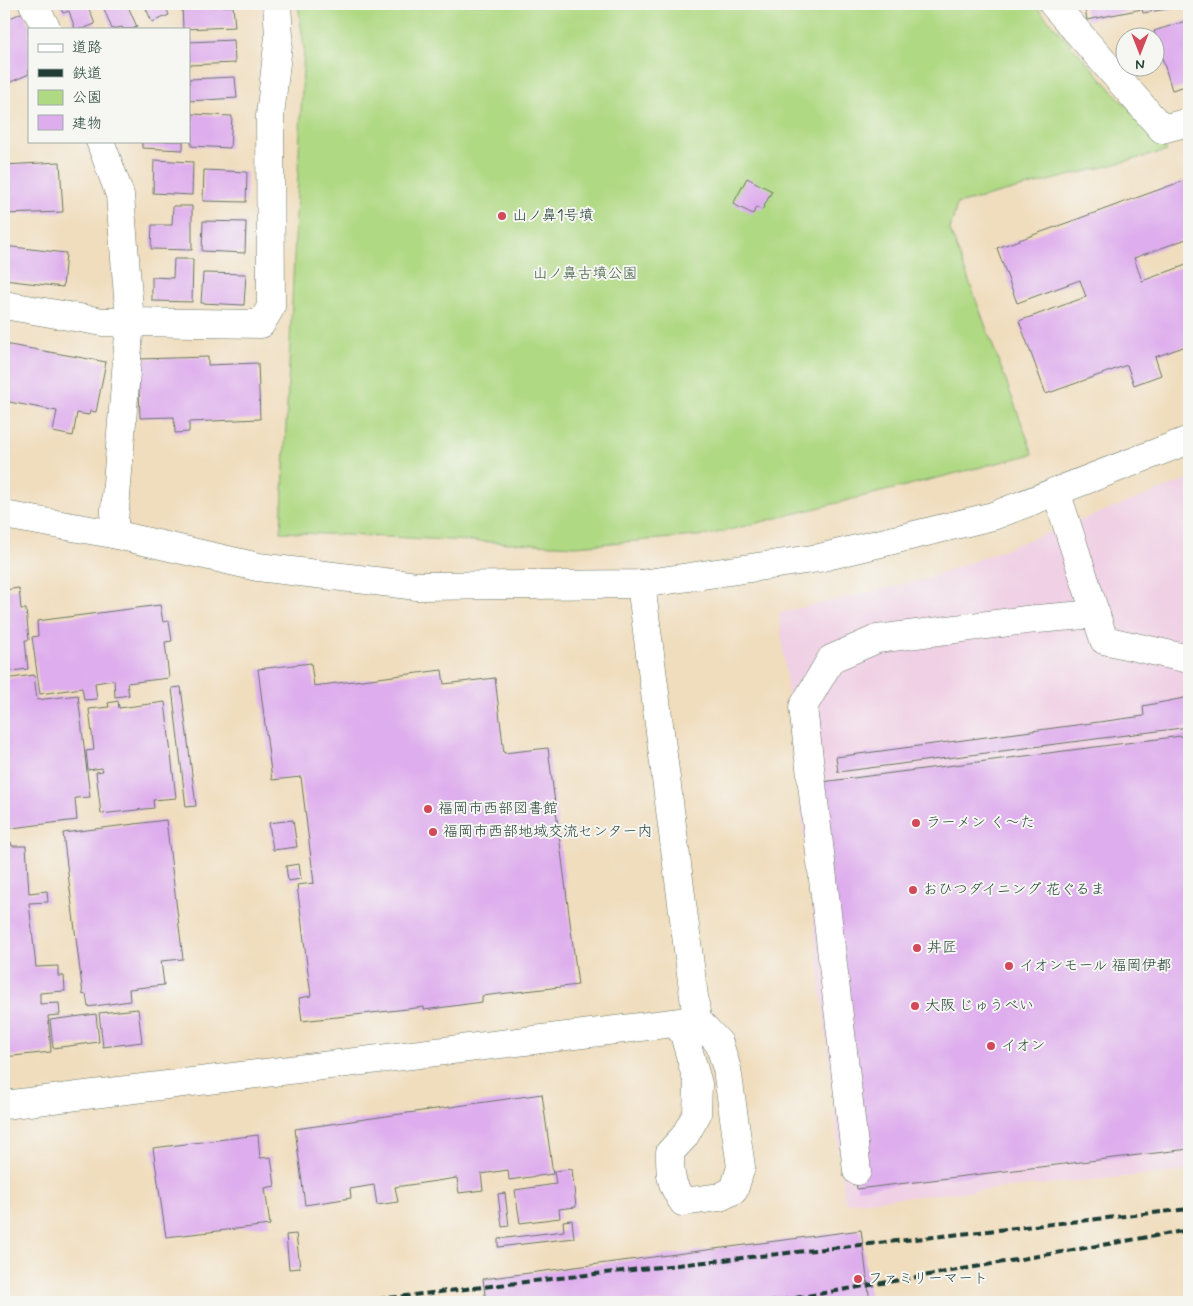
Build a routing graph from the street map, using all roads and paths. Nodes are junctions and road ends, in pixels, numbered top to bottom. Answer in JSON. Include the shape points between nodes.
{"nodes":[{"id":1,"x":33,"y":4,"type":"edge"},
{"id":2,"x":277,"y":4,"type":"edge"},
{"id":3,"x":1053,"y":4,"type":"edge"},
{"id":4,"x":47,"y":28,"type":"edge"},
{"id":5,"x":1189,"y":122,"type":"edge"},
{"id":6,"x":100,"y":142,"type":"edge"},
{"id":7,"x":4,"y":305,"type":"edge"},
{"id":8,"x":130,"y":322,"type":"junction"},
{"id":9,"x":1189,"y":440,"type":"edge"},
{"id":10,"x":1056,"y":491,"type":"junction"},
{"id":11,"x":4,"y":515,"type":"edge"},
{"id":12,"x":113,"y":534,"type":"junction"},
{"id":13,"x":641,"y":584,"type":"junction"},
{"id":14,"x":1096,"y":614,"type":"junction"},
{"id":15,"x":1189,"y":659,"type":"edge"},
{"id":16,"x":686,"y":1022,"type":"junction"},
{"id":17,"x":4,"y":1105,"type":"edge"},
{"id":18,"x":857,"y":1171,"type":"dead end"}],
"edges":[{"from":1,"to":4,"type":"street"},
{"from":2,"to":8,"type":"street","via":[[279,36],[270,116],[271,307],[261,324]]},
{"from":3,"to":5,"type":"street","via":[[1162,129]]},
{"from":6,"to":8,"type":"street","via":[[120,196]]},
{"from":7,"to":8,"type":"street","via":[[103,322]]},
{"from":8,"to":12,"type":"street"},
{"from":9,"to":10,"type":"street"},
{"from":10,"to":13,"type":"street","via":[[992,516],[819,558]]},
{"from":10,"to":14,"type":"street"},
{"from":11,"to":12,"type":"street"},
{"from":12,"to":13,"type":"street","via":[[258,567],[417,586]]},
{"from":13,"to":16,"type":"street"},
{"from":14,"to":15,"type":"street","via":[[1104,640]]},
{"from":14,"to":18,"type":"street","via":[[877,639],[831,659],[803,707]]},
{"from":16,"to":16,"type":"street","via":[[719,1043],[741,1167],[734,1190],[720,1197],[683,1202],[674,1188],[670,1152],[684,1137],[697,1114],[698,1084],[684,1034]]},
{"from":16,"to":17,"type":"street"}]}
